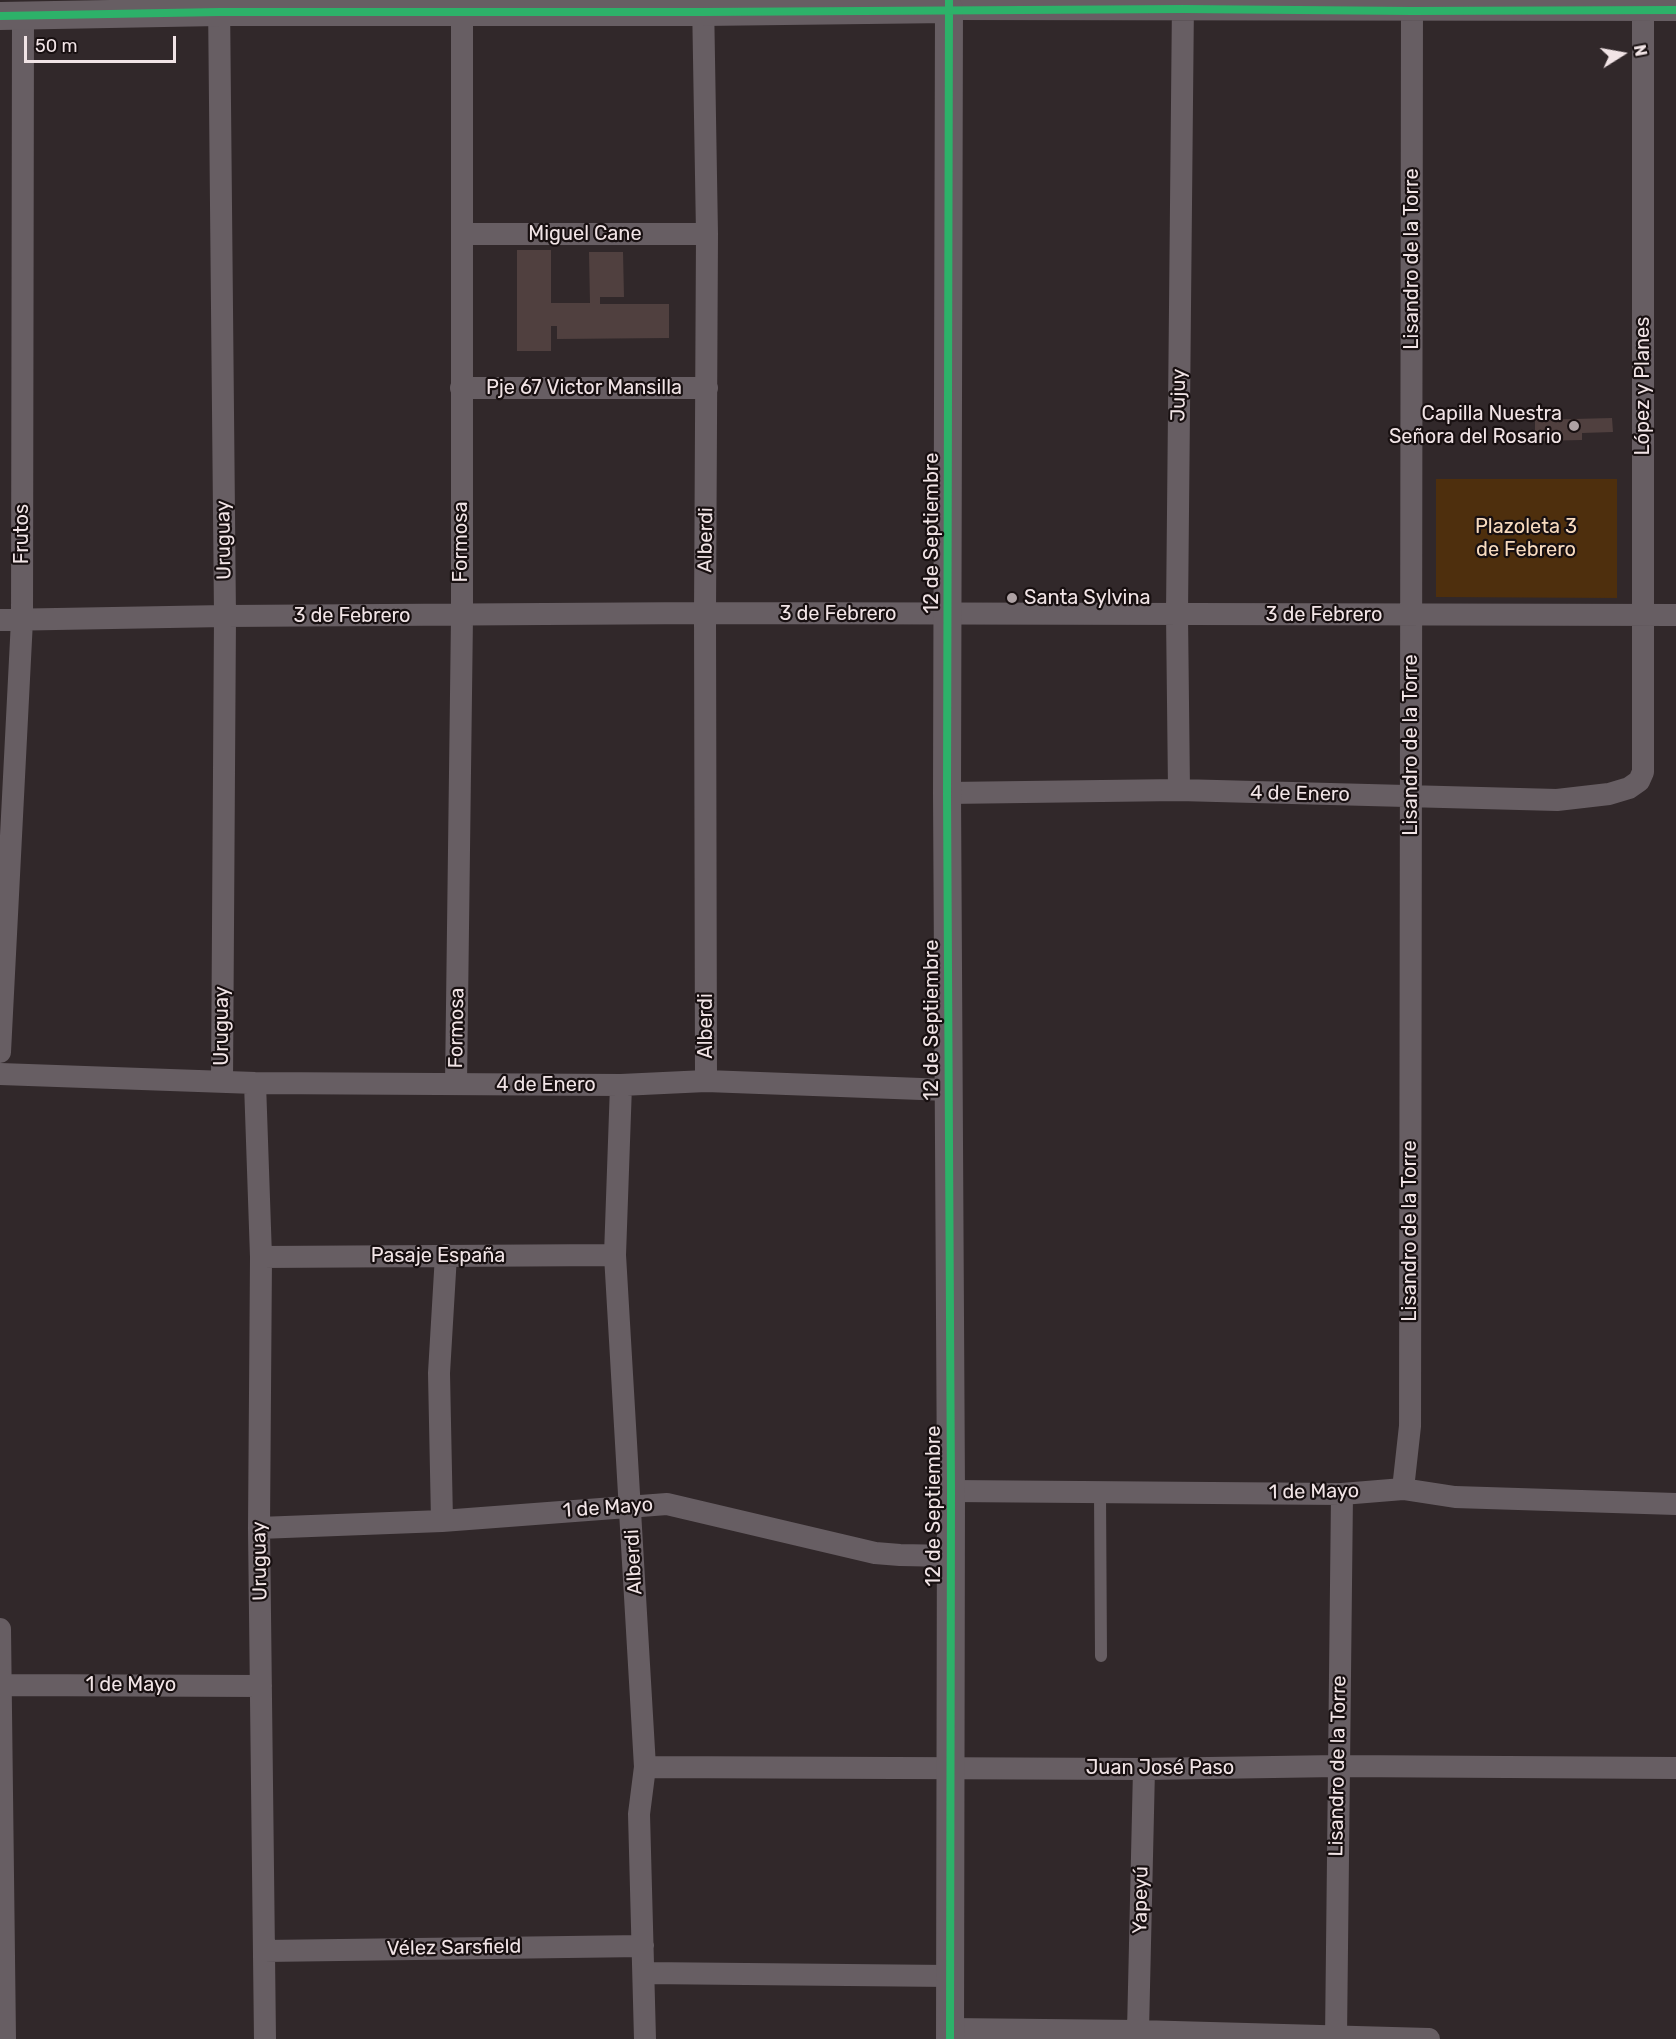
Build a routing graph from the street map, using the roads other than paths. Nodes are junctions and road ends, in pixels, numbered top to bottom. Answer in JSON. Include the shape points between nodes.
{"nodes":[{"id":1,"x":1183,"y":4,"type":"edge"},
{"id":2,"x":949,"y":5,"type":"edge"},
{"id":3,"x":1412,"y":5,"type":"edge"},
{"id":4,"x":1643,"y":5,"type":"edge"},
{"id":5,"x":219,"y":6,"type":"edge"},
{"id":6,"x":462,"y":6,"type":"edge"},
{"id":7,"x":703,"y":6,"type":"edge"},
{"id":8,"x":1676,"y":10,"type":"edge"},
{"id":9,"x":12,"y":16,"type":"edge"},
{"id":10,"x":463,"y":234,"type":"junction"},
{"id":11,"x":707,"y":234,"type":"junction"},
{"id":12,"x":461,"y":388,"type":"junction"},
{"id":13,"x":707,"y":388,"type":"junction"},
{"id":14,"x":705,"y":614,"type":"junction"},
{"id":15,"x":1177,"y":614,"type":"junction"},
{"id":16,"x":1644,"y":614,"type":"junction"},
{"id":17,"x":948,"y":615,"type":"junction"},
{"id":18,"x":1412,"y":615,"type":"junction"},
{"id":19,"x":1676,"y":615,"type":"edge"},
{"id":20,"x":225,"y":616,"type":"junction"},
{"id":21,"x":462,"y":616,"type":"junction"},
{"id":22,"x":11,"y":620,"type":"edge"},
{"id":23,"x":1643,"y":772,"type":"joint"},
{"id":24,"x":1179,"y":790,"type":"junction"},
{"id":25,"x":947,"y":793,"type":"junction"},
{"id":26,"x":1411,"y":796,"type":"junction"},
{"id":27,"x":0,"y":1052,"type":"edge"},
{"id":28,"x":0,"y":1074,"type":"edge"},
{"id":29,"x":222,"y":1081,"type":"junction"},
{"id":30,"x":706,"y":1081,"type":"junction"},
{"id":31,"x":255,"y":1083,"type":"junction"},
{"id":32,"x":456,"y":1084,"type":"junction"},
{"id":33,"x":621,"y":1085,"type":"junction"},
{"id":34,"x":948,"y":1090,"type":"junction"},
{"id":35,"x":446,"y":1255,"type":"junction"},
{"id":36,"x":615,"y":1255,"type":"junction"},
{"id":37,"x":261,"y":1257,"type":"junction"},
{"id":38,"x":1403,"y":1489,"type":"junction"},
{"id":39,"x":951,"y":1491,"type":"junction"},
{"id":40,"x":1100,"y":1492,"type":"junction"},
{"id":41,"x":1342,"y":1494,"type":"junction"},
{"id":42,"x":1676,"y":1504,"type":"edge"},
{"id":43,"x":630,"y":1506,"type":"junction"},
{"id":44,"x":442,"y":1521,"type":"junction"},
{"id":45,"x":259,"y":1528,"type":"junction"},
{"id":46,"x":951,"y":1556,"type":"junction"},
{"id":47,"x":0,"y":1629,"type":"edge"},
{"id":48,"x":1101,"y":1656,"type":"dead end"},
{"id":49,"x":1,"y":1685,"type":"edge"},
{"id":50,"x":261,"y":1686,"type":"junction"},
{"id":51,"x":1338,"y":1766,"type":"junction"},
{"id":52,"x":645,"y":1767,"type":"junction"},
{"id":53,"x":951,"y":1767,"type":"junction"},
{"id":54,"x":1676,"y":1768,"type":"edge"},
{"id":55,"x":1144,"y":1769,"type":"junction"},
{"id":56,"x":643,"y":1946,"type":"junction"},
{"id":57,"x":264,"y":1951,"type":"junction"},
{"id":58,"x":644,"y":1973,"type":"junction"},
{"id":59,"x":950,"y":1976,"type":"junction"},
{"id":60,"x":1138,"y":2031,"type":"junction"},
{"id":61,"x":950,"y":2034,"type":"edge"},
{"id":62,"x":1336,"y":2038,"type":"edge"},
{"id":63,"x":4,"y":2039,"type":"edge"},
{"id":64,"x":266,"y":2039,"type":"edge"},
{"id":65,"x":645,"y":2039,"type":"edge"},
{"id":66,"x":1429,"y":2039,"type":"edge"}],
"edges":[{"from":1,"to":2,"type":"street"},
{"from":1,"to":3,"type":"street"},
{"from":1,"to":15,"type":"street","name":"Jujuy"},
{"from":2,"to":7,"type":"street"},
{"from":2,"to":17,"type":"street","name":"12 de Septiembre"},
{"from":3,"to":4,"type":"street"},
{"from":3,"to":18,"type":"street","name":"Lisandro de la Torre"},
{"from":4,"to":8,"type":"street"},
{"from":4,"to":16,"type":"street","name":"López y Planes"},
{"from":5,"to":6,"type":"street"},
{"from":5,"to":9,"type":"street"},
{"from":5,"to":20,"type":"street","name":"Uruguay"},
{"from":6,"to":7,"type":"street"},
{"from":6,"to":10,"type":"street","name":"Formosa"},
{"from":7,"to":11,"type":"street","name":"Alberdi"},
{"from":9,"to":22,"type":"street","name":"Frutos"},
{"from":10,"to":11,"type":"street","name":"Miguel Cane"},
{"from":10,"to":12,"type":"street","name":"Formosa"},
{"from":11,"to":13,"type":"street","name":"Alberdi"},
{"from":12,"to":13,"type":"street","name":"Pje 67 Victor Mansilla"},
{"from":12,"to":21,"type":"street","name":"Formosa"},
{"from":13,"to":14,"type":"street","name":"Alberdi"},
{"from":14,"to":17,"type":"street","name":"3 de Febrero"},
{"from":14,"to":21,"type":"street","name":"3 de Febrero"},
{"from":14,"to":30,"type":"street","name":"Alberdi"},
{"from":15,"to":17,"type":"street","name":"3 de Febrero"},
{"from":15,"to":18,"type":"street","name":"3 de Febrero"},
{"from":15,"to":24,"type":"street","name":"Jujuy"},
{"from":16,"to":18,"type":"street","name":"3 de Febrero"},
{"from":16,"to":19,"type":"street","name":"3 de Febrero"},
{"from":16,"to":23,"type":"street","name":"López y Planes"},
{"from":17,"to":25,"type":"street","name":"12 de Septiembre"},
{"from":18,"to":26,"type":"street","name":"Lisandro de la Torre"},
{"from":20,"to":21,"type":"street","name":"3 de Febrero"},
{"from":20,"to":22,"type":"street","name":"3 de Febrero"},
{"from":20,"to":29,"type":"street","name":"Uruguay"},
{"from":21,"to":32,"type":"street","name":"Formosa"},
{"from":22,"to":27,"type":"street","name":"Frutos"},
{"from":23,"to":26,"type":"street","name":"4 de Enero","via":[[1629,788],[1575,800]]},
{"from":24,"to":25,"type":"street","name":"4 de Enero"},
{"from":24,"to":26,"type":"street","name":"4 de Enero"},
{"from":25,"to":34,"type":"street","name":"12 de Septiembre"},
{"from":26,"to":38,"type":"street","name":"Lisandro de la Torre","via":[[1410,1426]]},
{"from":28,"to":29,"type":"street","name":"4 de Enero"},
{"from":29,"to":31,"type":"street","name":"4 de Enero"},
{"from":30,"to":33,"type":"street","name":"4 de Enero"},
{"from":30,"to":34,"type":"street","name":"4 de Enero"},
{"from":31,"to":32,"type":"street","name":"4 de Enero"},
{"from":31,"to":37,"type":"street","name":"Uruguay"},
{"from":32,"to":33,"type":"street","name":"4 de Enero"},
{"from":33,"to":36,"type":"street","name":"Alberdi"},
{"from":34,"to":39,"type":"street","name":"12 de Septiembre"},
{"from":35,"to":36,"type":"street","name":"Pasaje España"},
{"from":35,"to":37,"type":"street","name":"Pasaje España"},
{"from":35,"to":44,"type":"street","via":[[439,1373]]},
{"from":36,"to":43,"type":"street","name":"Alberdi"},
{"from":37,"to":45,"type":"street","name":"Uruguay"},
{"from":38,"to":41,"type":"street","name":"1 de Mayo"},
{"from":38,"to":42,"type":"street","name":"1 de Mayo","via":[[1455,1497]]},
{"from":39,"to":40,"type":"street","name":"1 de Mayo"},
{"from":39,"to":46,"type":"street","name":"12 de Septiembre"},
{"from":40,"to":41,"type":"street","name":"1 de Mayo"},
{"from":40,"to":48,"type":"lane"},
{"from":41,"to":51,"type":"street","name":"Lisandro de la Torre"},
{"from":43,"to":44,"type":"street","name":"1 de Mayo"},
{"from":43,"to":46,"type":"street","name":"1 de Mayo","via":[[684,1506],[875,1553]]},
{"from":43,"to":52,"type":"street","name":"Alberdi"},
{"from":44,"to":45,"type":"street","name":"1 de Mayo"},
{"from":45,"to":50,"type":"street","name":"Uruguay"},
{"from":46,"to":53,"type":"street","name":"12 de Septiembre"},
{"from":47,"to":49,"type":"street"},
{"from":49,"to":50,"type":"street","name":"1 de Mayo"},
{"from":49,"to":63,"type":"street"},
{"from":50,"to":57,"type":"street","name":"Uruguay"},
{"from":51,"to":54,"type":"street","name":"Juan José Paso"},
{"from":51,"to":55,"type":"street","name":"Juan José Paso"},
{"from":51,"to":62,"type":"street","name":"Lisandro de la Torre"},
{"from":52,"to":53,"type":"street","name":"Juan José Paso"},
{"from":52,"to":56,"type":"street","name":"Alberdi","via":[[639,1814]]},
{"from":53,"to":55,"type":"street","name":"Juan José Paso"},
{"from":53,"to":59,"type":"street","name":"12 de Septiembre"},
{"from":55,"to":60,"type":"street","name":"Yapeyú"},
{"from":56,"to":57,"type":"street","name":"Vélez Sarsfield"},
{"from":56,"to":58,"type":"street","name":"Alberdi"},
{"from":57,"to":64,"type":"street","name":"Uruguay"},
{"from":58,"to":59,"type":"street"},
{"from":58,"to":65,"type":"street","name":"Alberdi"},
{"from":59,"to":61,"type":"street","name":"12 de Septiembre"},
{"from":60,"to":61,"type":"street"},
{"from":60,"to":62,"type":"street"},
{"from":62,"to":66,"type":"street"}]}
